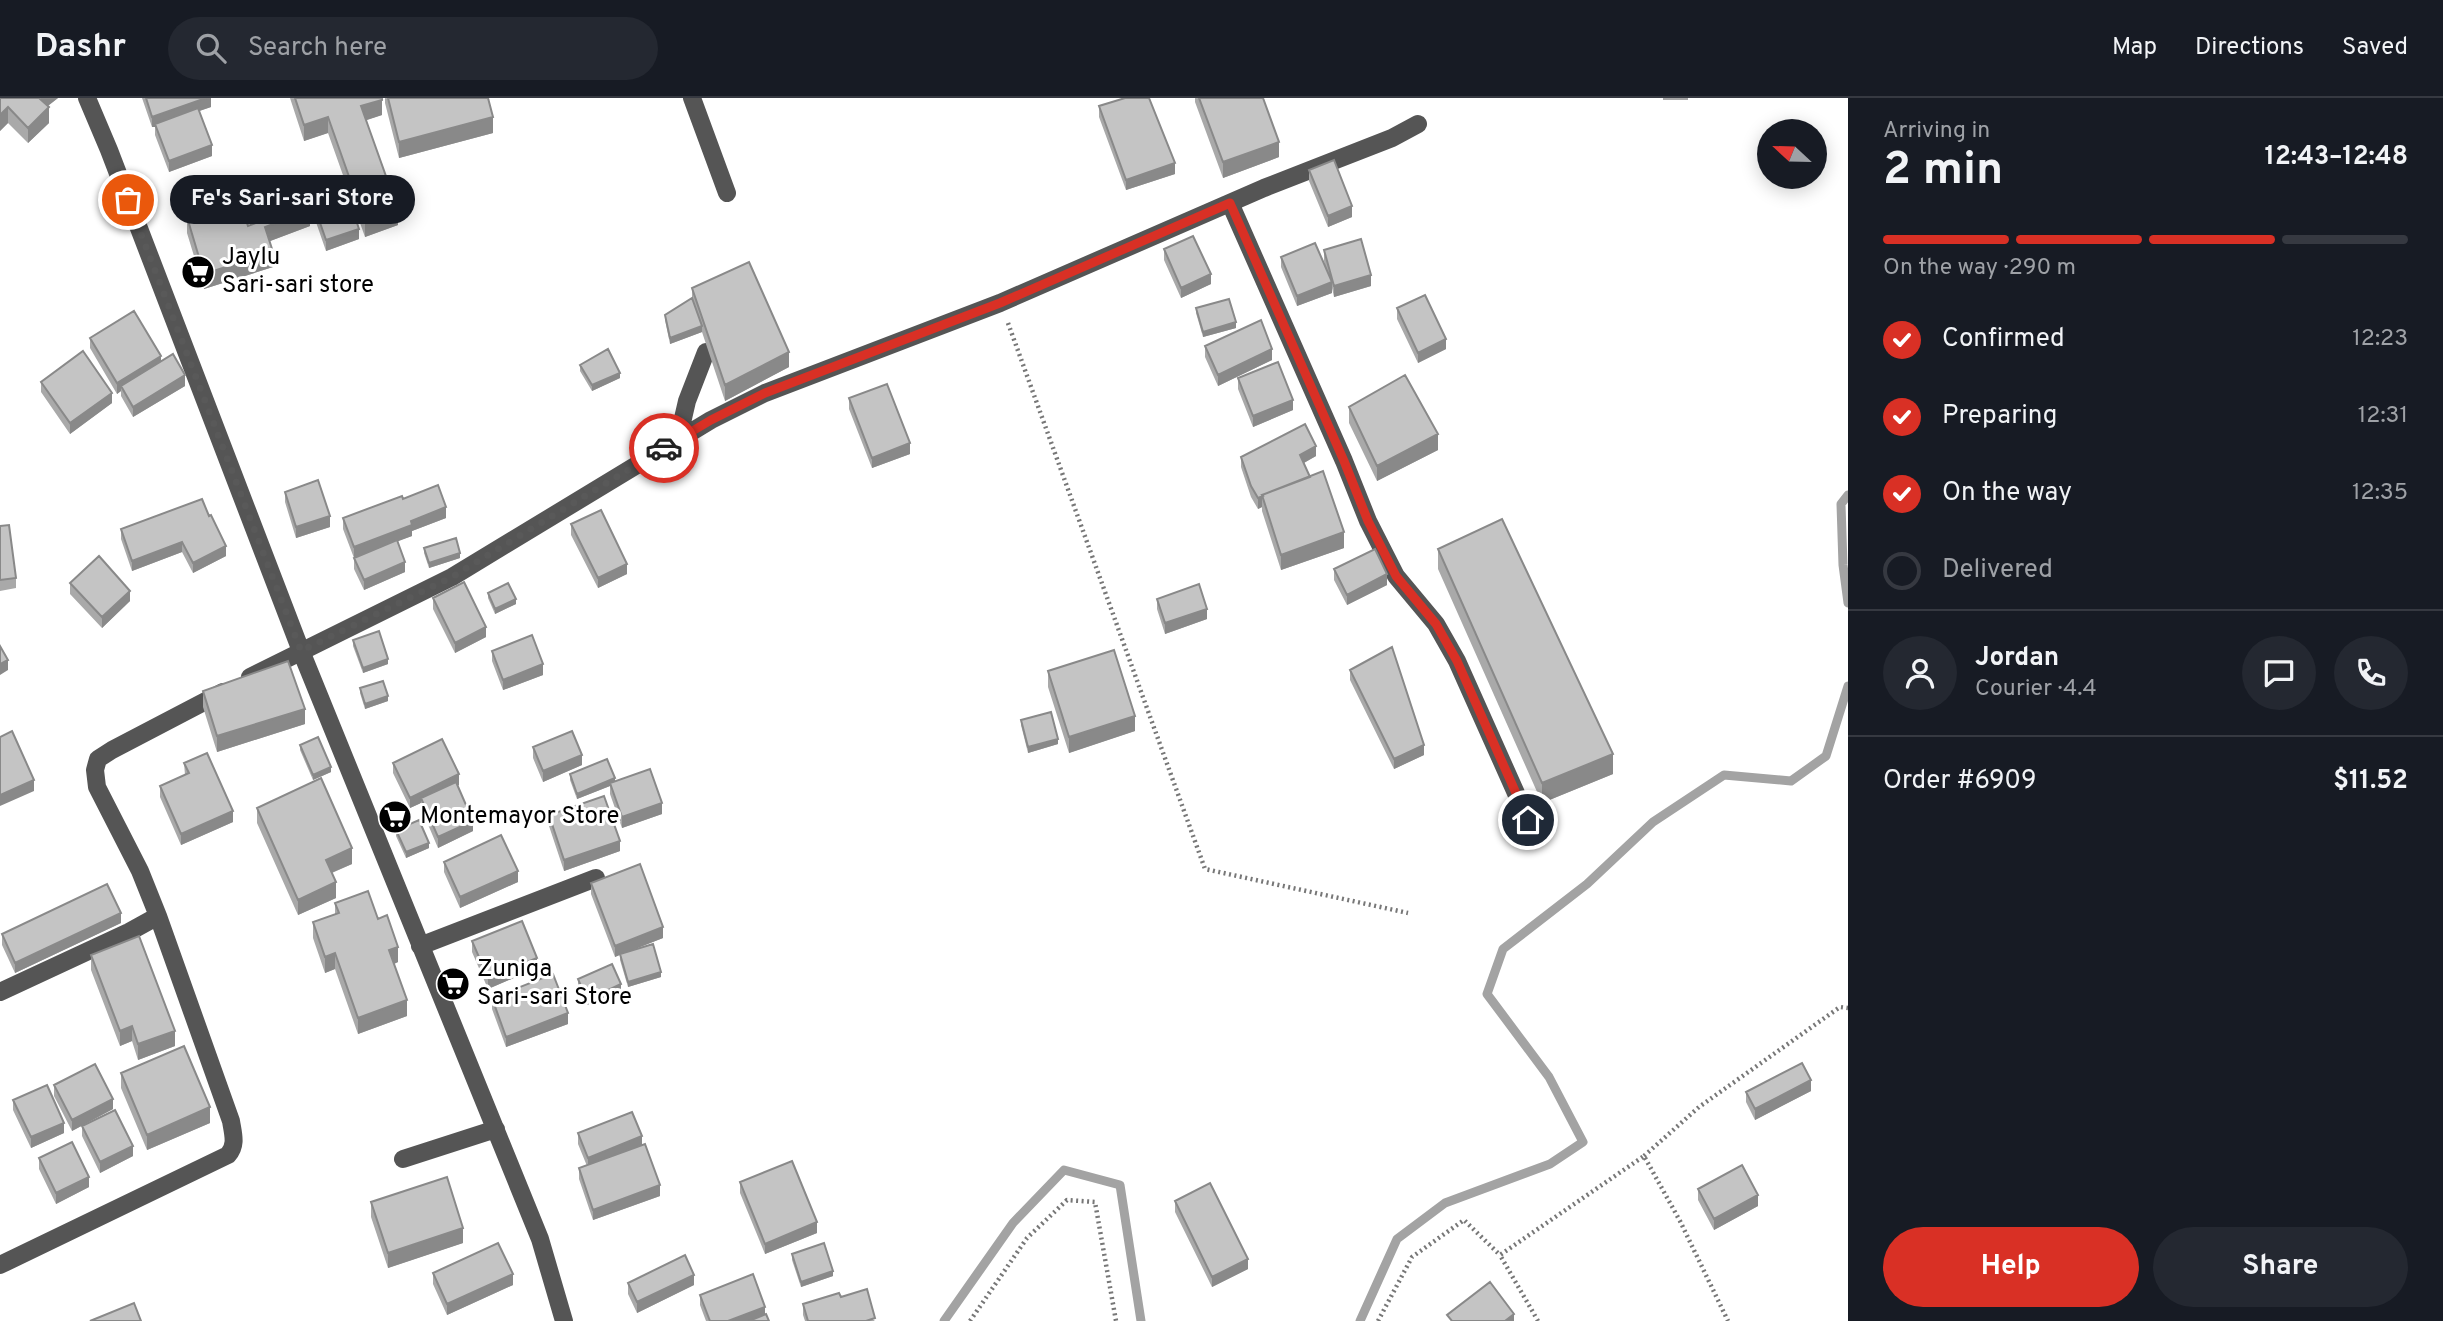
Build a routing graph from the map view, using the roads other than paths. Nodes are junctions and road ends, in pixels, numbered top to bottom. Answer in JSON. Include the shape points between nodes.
{"nodes":[{"id":1,"x":87,"y":98,"type":"edge"},
{"id":2,"x":692,"y":98,"type":"edge"},
{"id":3,"x":1418,"y":124,"type":"dead end"},
{"id":4,"x":727,"y":193,"type":"dead end"},
{"id":5,"x":1230,"y":203,"type":"junction"},
{"id":6,"x":706,"y":352,"type":"edge"},
{"id":7,"x":678,"y":440,"type":"junction"},
{"id":8,"x":301,"y":651,"type":"junction"},
{"id":9,"x":1528,"y":820,"type":"dead end"},
{"id":10,"x":596,"y":878,"type":"edge"},
{"id":11,"x":158,"y":916,"type":"junction"},
{"id":12,"x":420,"y":946,"type":"junction"},
{"id":13,"x":0,"y":992,"type":"edge"},
{"id":14,"x":496,"y":1129,"type":"junction"},
{"id":15,"x":402,"y":1159,"type":"dead end"},
{"id":16,"x":0,"y":1265,"type":"edge"},
{"id":17,"x":564,"y":1321,"type":"edge"}],
"edges":[{"from":1,"to":8,"type":"street"},
{"from":2,"to":4,"type":"street"},
{"from":3,"to":5,"type":"street"},
{"from":5,"to":7,"type":"street","via":[[1000,303],[765,393]]},
{"from":5,"to":9,"type":"street","via":[[1368,521],[1396,576],[1436,624],[1457,661]]},
{"from":6,"to":7,"type":"street"},
{"from":7,"to":8,"type":"street","via":[[452,577]]},
{"from":8,"to":11,"type":"street","via":[[98,759],[97,787]]},
{"from":8,"to":12,"type":"street"},
{"from":10,"to":12,"type":"street"},
{"from":11,"to":13,"type":"street"},
{"from":11,"to":16,"type":"street","via":[[231,1121],[233,1150]]},
{"from":12,"to":14,"type":"street"},
{"from":14,"to":15,"type":"street"},
{"from":14,"to":17,"type":"street","via":[[540,1238]]}]}
